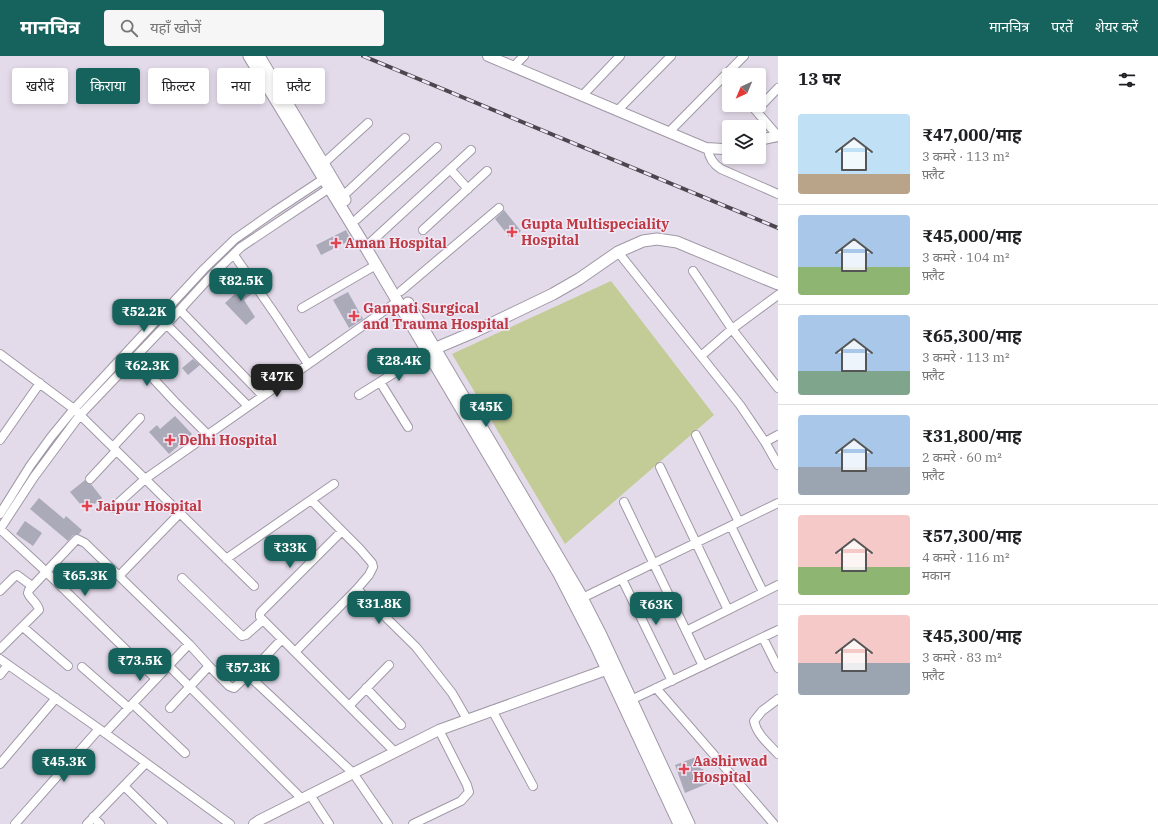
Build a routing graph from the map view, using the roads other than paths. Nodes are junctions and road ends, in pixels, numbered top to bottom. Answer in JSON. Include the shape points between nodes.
{"nodes":[{"id":1,"x":249,"y":56,"type":"edge"},
{"id":2,"x":259,"y":56,"type":"edge"},
{"id":3,"x":488,"y":56,"type":"edge"},
{"id":4,"x":524,"y":56,"type":"edge"},
{"id":5,"x":620,"y":56,"type":"edge"},
{"id":6,"x":671,"y":56,"type":"edge"},
{"id":7,"x":744,"y":56,"type":"edge"},
{"id":8,"x":513,"y":67,"type":"junction"},
{"id":9,"x":778,"y":88,"type":"edge"},
{"id":10,"x":582,"y":96,"type":"junction"},
{"id":11,"x":766,"y":98,"type":"edge"},
{"id":12,"x":618,"y":110,"type":"junction"},
{"id":13,"x":757,"y":112,"type":"edge"},
{"id":14,"x":368,"y":123,"type":"dead end"},
{"id":15,"x":669,"y":132,"type":"junction"},
{"id":16,"x":778,"y":136,"type":"edge"},
{"id":17,"x":405,"y":138,"type":"dead end"},
{"id":18,"x":766,"y":139,"type":"edge"},
{"id":19,"x":437,"y":147,"type":"dead end"},
{"id":20,"x":708,"y":149,"type":"junction"},
{"id":21,"x":722,"y":149,"type":"edge"},
{"id":22,"x":471,"y":150,"type":"dead end"},
{"id":23,"x":324,"y":163,"type":"junction"},
{"id":24,"x":450,"y":169,"type":"junction"},
{"id":25,"x":487,"y":171,"type":"dead end"},
{"id":26,"x":330,"y":181,"type":"junction"},
{"id":27,"x":468,"y":189,"type":"junction"},
{"id":28,"x":778,"y":194,"type":"edge"},
{"id":29,"x":343,"y":196,"type":"junction"},
{"id":30,"x":499,"y":208,"type":"dead end"},
{"id":31,"x":357,"y":219,"type":"junction"},
{"id":32,"x":423,"y":230,"type":"dead end"},
{"id":33,"x":371,"y":242,"type":"junction"},
{"id":34,"x":618,"y":252,"type":"junction"},
{"id":35,"x":234,"y":255,"type":"junction"},
{"id":36,"x":376,"y":265,"type":"junction"},
{"id":37,"x":693,"y":271,"type":"dead end"},
{"id":38,"x":778,"y":284,"type":"edge"},
{"id":39,"x":778,"y":295,"type":"edge"},
{"id":40,"x":399,"y":296,"type":"junction"},
{"id":41,"x":302,"y":308,"type":"dead end"},
{"id":42,"x":180,"y":310,"type":"junction"},
{"id":43,"x":159,"y":318,"type":"junction"},
{"id":44,"x":166,"y":325,"type":"junction"},
{"id":45,"x":732,"y":329,"type":"junction"},
{"id":46,"x":431,"y":350,"type":"junction"},
{"id":47,"x":0,"y":354,"type":"edge"},
{"id":48,"x":702,"y":356,"type":"junction"},
{"id":49,"x":134,"y":358,"type":"junction"},
{"id":50,"x":308,"y":364,"type":"junction"},
{"id":51,"x":380,"y":382,"type":"junction"},
{"id":52,"x":40,"y":383,"type":"junction"},
{"id":53,"x":778,"y":388,"type":"edge"},
{"id":54,"x":360,"y":395,"type":"dead end"},
{"id":55,"x":263,"y":396,"type":"junction"},
{"id":56,"x":248,"y":406,"type":"junction"},
{"id":57,"x":77,"y":412,"type":"junction"},
{"id":58,"x":140,"y":418,"type":"dead end"},
{"id":59,"x":408,"y":427,"type":"dead end"},
{"id":60,"x":208,"y":435,"type":"junction"},
{"id":61,"x":696,"y":435,"type":"dead end"},
{"id":62,"x":778,"y":435,"type":"edge"},
{"id":63,"x":0,"y":440,"type":"edge"},
{"id":64,"x":765,"y":442,"type":"junction"},
{"id":65,"x":114,"y":449,"type":"junction"},
{"id":66,"x":778,"y":465,"type":"edge"},
{"id":67,"x":660,"y":467,"type":"dead end"},
{"id":68,"x":145,"y":479,"type":"junction"},
{"id":69,"x":90,"y":480,"type":"dead end"},
{"id":70,"x":334,"y":484,"type":"dead end"},
{"id":71,"x":310,"y":500,"type":"junction"},
{"id":72,"x":624,"y":502,"type":"dead end"},
{"id":73,"x":777,"y":505,"type":"edge"},
{"id":74,"x":113,"y":508,"type":"dead end"},
{"id":75,"x":180,"y":513,"type":"junction"},
{"id":76,"x":0,"y":514,"type":"edge"},
{"id":77,"x":735,"y":524,"type":"junction"},
{"id":78,"x":0,"y":529,"type":"edge"},
{"id":79,"x":342,"y":531,"type":"junction"},
{"id":80,"x":696,"y":543,"type":"junction"},
{"id":81,"x":226,"y":559,"type":"junction"},
{"id":82,"x":654,"y":564,"type":"junction"},
{"id":83,"x":46,"y":572,"type":"junction"},
{"id":84,"x":119,"y":576,"type":"junction"},
{"id":85,"x":182,"y":578,"type":"dead end"},
{"id":86,"x":622,"y":579,"type":"junction"},
{"id":87,"x":778,"y":585,"type":"edge"},
{"id":88,"x":32,"y":586,"type":"junction"},
{"id":89,"x":254,"y":586,"type":"dead end"},
{"id":90,"x":357,"y":589,"type":"junction"},
{"id":91,"x":0,"y":591,"type":"edge"},
{"id":92,"x":764,"y":592,"type":"junction"},
{"id":93,"x":578,"y":600,"type":"junction"},
{"id":94,"x":728,"y":610,"type":"junction"},
{"id":95,"x":263,"y":620,"type":"junction"},
{"id":96,"x":23,"y":626,"type":"junction"},
{"id":97,"x":778,"y":630,"type":"edge"},
{"id":98,"x":686,"y":631,"type":"junction"},
{"id":99,"x":763,"y":638,"type":"junction"},
{"id":100,"x":282,"y":639,"type":"junction"},
{"id":101,"x":189,"y":644,"type":"junction"},
{"id":102,"x":0,"y":649,"type":"edge"},
{"id":103,"x":295,"y":652,"type":"junction"},
{"id":104,"x":0,"y":659,"type":"edge"},
{"id":105,"x":8,"y":665,"type":"junction"},
{"id":106,"x":68,"y":666,"type":"dead end"},
{"id":107,"x":169,"y":666,"type":"junction"},
{"id":108,"x":209,"y":666,"type":"junction"},
{"id":109,"x":389,"y":666,"type":"dead end"},
{"id":110,"x":703,"y":666,"type":"junction"},
{"id":111,"x":82,"y":667,"type":"dead end"},
{"id":112,"x":611,"y":668,"type":"junction"},
{"id":113,"x":778,"y":668,"type":"edge"},
{"id":114,"x":0,"y":675,"type":"edge"},
{"id":115,"x":248,"y":675,"type":"junction"},
{"id":116,"x":156,"y":680,"type":"junction"},
{"id":117,"x":672,"y":681,"type":"junction"},
{"id":118,"x":190,"y":687,"type":"junction"},
{"id":119,"x":366,"y":688,"type":"junction"},
{"id":120,"x":656,"y":688,"type":"junction"},
{"id":121,"x":56,"y":698,"type":"junction"},
{"id":122,"x":778,"y":699,"type":"edge"},
{"id":123,"x":631,"y":700,"type":"junction"},
{"id":124,"x":131,"y":706,"type":"junction"},
{"id":125,"x":349,"y":706,"type":"junction"},
{"id":126,"x":170,"y":708,"type":"dead end"},
{"id":127,"x":492,"y":710,"type":"junction"},
{"id":128,"x":467,"y":719,"type":"junction"},
{"id":129,"x":401,"y":725,"type":"dead end"},
{"id":130,"x":439,"y":730,"type":"junction"},
{"id":131,"x":102,"y":731,"type":"junction"},
{"id":132,"x":395,"y":752,"type":"junction"},
{"id":133,"x":185,"y":753,"type":"dead end"},
{"id":134,"x":778,"y":754,"type":"edge"},
{"id":135,"x":0,"y":764,"type":"edge"},
{"id":136,"x":146,"y":764,"type":"junction"},
{"id":137,"x":353,"y":773,"type":"junction"},
{"id":138,"x":124,"y":786,"type":"junction"},
{"id":139,"x":533,"y":786,"type":"dead end"},
{"id":140,"x":306,"y":797,"type":"junction"},
{"id":141,"x":93,"y":817,"type":"junction"},
{"id":142,"x":775,"y":822,"type":"edge"},
{"id":143,"x":15,"y":824,"type":"edge"},
{"id":144,"x":87,"y":824,"type":"edge"},
{"id":145,"x":100,"y":824,"type":"edge"},
{"id":146,"x":163,"y":824,"type":"edge"},
{"id":147,"x":230,"y":824,"type":"edge"},
{"id":148,"x":254,"y":824,"type":"edge"},
{"id":149,"x":329,"y":824,"type":"edge"},
{"id":150,"x":388,"y":824,"type":"edge"},
{"id":151,"x":414,"y":824,"type":"edge"},
{"id":152,"x":679,"y":824,"type":"edge"},
{"id":153,"x":689,"y":824,"type":"edge"}],
"edges":[{"from":1,"to":26,"type":"main road"},
{"from":2,"to":23,"type":"main road"},
{"from":3,"to":8,"type":"street"},
{"from":4,"to":8,"type":"street"},
{"from":5,"to":10,"type":"street"},
{"from":6,"to":12,"type":"street"},
{"from":7,"to":15,"type":"street"},
{"from":8,"to":10,"type":"street"},
{"from":9,"to":11,"type":"street"},
{"from":10,"to":12,"type":"street"},
{"from":12,"to":15,"type":"street"},
{"from":13,"to":16,"type":"street"},
{"from":14,"to":23,"type":"street"},
{"from":15,"to":20,"type":"street"},
{"from":16,"to":18,"type":"street"},
{"from":17,"to":29,"type":"street"},
{"from":19,"to":31,"type":"street"},
{"from":20,"to":21,"type":"street"},
{"from":20,"to":28,"type":"street","via":[[714,164],[721,169]]},
{"from":22,"to":24,"type":"street"},
{"from":23,"to":26,"type":"main road"},
{"from":24,"to":27,"type":"street"},
{"from":24,"to":33,"type":"street"},
{"from":25,"to":27,"type":"street"},
{"from":26,"to":29,"type":"main road"},
{"from":26,"to":35,"type":"street","via":[[241,247]]},
{"from":26,"to":36,"type":"main road"},
{"from":26,"to":43,"type":"street","via":[[235,239]]},
{"from":27,"to":32,"type":"street"},
{"from":29,"to":31,"type":"main road"},
{"from":30,"to":40,"type":"street"},
{"from":31,"to":33,"type":"main road"},
{"from":33,"to":40,"type":"main road"},
{"from":34,"to":38,"type":"main road","via":[[643,241],[657,239],[677,242]]},
{"from":34,"to":46,"type":"main road","via":[[553,294]]},
{"from":34,"to":48,"type":"street"},
{"from":35,"to":42,"type":"street"},
{"from":35,"to":50,"type":"street"},
{"from":36,"to":40,"type":"main road"},
{"from":36,"to":41,"type":"street"},
{"from":37,"to":45,"type":"street"},
{"from":39,"to":45,"type":"street"},
{"from":40,"to":46,"type":"main road"},
{"from":40,"to":50,"type":"street"},
{"from":42,"to":44,"type":"street"},
{"from":42,"to":55,"type":"street"},
{"from":43,"to":44,"type":"street"},
{"from":43,"to":57,"type":"street"},
{"from":44,"to":49,"type":"street"},
{"from":44,"to":56,"type":"street"},
{"from":45,"to":48,"type":"street"},
{"from":45,"to":53,"type":"street"},
{"from":46,"to":51,"type":"street"},
{"from":46,"to":93,"type":"main road","via":[[559,574]]},
{"from":47,"to":52,"type":"street"},
{"from":48,"to":64,"type":"street"},
{"from":49,"to":57,"type":"street"},
{"from":49,"to":60,"type":"street"},
{"from":50,"to":55,"type":"street"},
{"from":51,"to":54,"type":"street"},
{"from":51,"to":59,"type":"street"},
{"from":52,"to":57,"type":"street"},
{"from":52,"to":63,"type":"street"},
{"from":55,"to":56,"type":"street"},
{"from":56,"to":60,"type":"street"},
{"from":57,"to":65,"type":"street"},
{"from":57,"to":76,"type":"street","via":[[51,437],[38,454]]},
{"from":57,"to":78,"type":"street"},
{"from":58,"to":65,"type":"street"},
{"from":60,"to":68,"type":"street"},
{"from":61,"to":77,"type":"street"},
{"from":62,"to":64,"type":"street"},
{"from":64,"to":66,"type":"street"},
{"from":65,"to":68,"type":"street"},
{"from":65,"to":69,"type":"street"},
{"from":67,"to":80,"type":"street"},
{"from":68,"to":74,"type":"street"},
{"from":68,"to":75,"type":"street"},
{"from":70,"to":71,"type":"street"},
{"from":71,"to":79,"type":"street"},
{"from":71,"to":81,"type":"street"},
{"from":72,"to":82,"type":"street"},
{"from":73,"to":77,"type":"street"},
{"from":75,"to":81,"type":"street"},
{"from":75,"to":84,"type":"street"},
{"from":77,"to":80,"type":"street"},
{"from":77,"to":92,"type":"street"},
{"from":78,"to":83,"type":"street"},
{"from":79,"to":90,"type":"street","via":[[372,563],[369,575]]},
{"from":79,"to":95,"type":"street","via":[[261,612],[260,617]]},
{"from":80,"to":82,"type":"street"},
{"from":80,"to":94,"type":"street"},
{"from":81,"to":89,"type":"street"},
{"from":82,"to":86,"type":"street"},
{"from":82,"to":98,"type":"street"},
{"from":83,"to":84,"type":"street","via":[[77,539],[85,543]]},
{"from":83,"to":88,"type":"street"},
{"from":83,"to":116,"type":"street"},
{"from":84,"to":101,"type":"street"},
{"from":85,"to":95,"type":"street","via":[[242,636]]},
{"from":86,"to":93,"type":"street"},
{"from":86,"to":117,"type":"street"},
{"from":87,"to":92,"type":"street"},
{"from":88,"to":91,"type":"street","via":[[17,575]]},
{"from":88,"to":96,"type":"street","via":[[28,593],[39,610]]},
{"from":90,"to":103,"type":"street"},
{"from":90,"to":128,"type":"street","via":[[416,647],[452,693]]},
{"from":92,"to":94,"type":"street"},
{"from":93,"to":112,"type":"main road"},
{"from":94,"to":98,"type":"street"},
{"from":95,"to":100,"type":"street"},
{"from":96,"to":102,"type":"street"},
{"from":96,"to":106,"type":"street"},
{"from":97,"to":99,"type":"street"},
{"from":98,"to":110,"type":"street"},
{"from":99,"to":110,"type":"street"},
{"from":99,"to":113,"type":"street"},
{"from":100,"to":103,"type":"street"},
{"from":100,"to":115,"type":"street"},
{"from":101,"to":107,"type":"street"},
{"from":101,"to":108,"type":"street"},
{"from":103,"to":125,"type":"street"},
{"from":104,"to":105,"type":"street"},
{"from":105,"to":114,"type":"street"},
{"from":105,"to":121,"type":"street"},
{"from":107,"to":116,"type":"street"},
{"from":107,"to":118,"type":"street"},
{"from":108,"to":115,"type":"street","via":[[232,688]]},
{"from":108,"to":118,"type":"street"},
{"from":109,"to":119,"type":"street"},
{"from":110,"to":117,"type":"street"},
{"from":111,"to":124,"type":"street"},
{"from":112,"to":123,"type":"main road"},
{"from":112,"to":127,"type":"street"},
{"from":112,"to":152,"type":"main road"},
{"from":115,"to":137,"type":"street"},
{"from":116,"to":124,"type":"street"},
{"from":117,"to":120,"type":"street"},
{"from":118,"to":126,"type":"street"},
{"from":118,"to":140,"type":"street"},
{"from":119,"to":125,"type":"street"},
{"from":119,"to":129,"type":"street"},
{"from":120,"to":123,"type":"street"},
{"from":120,"to":142,"type":"street"},
{"from":121,"to":131,"type":"street"},
{"from":121,"to":135,"type":"street"},
{"from":122,"to":134,"type":"street","via":[[754,721],[761,736]]},
{"from":123,"to":153,"type":"main road"},
{"from":124,"to":131,"type":"street"},
{"from":124,"to":133,"type":"street"},
{"from":125,"to":132,"type":"street"},
{"from":127,"to":128,"type":"street"},
{"from":127,"to":139,"type":"street"},
{"from":128,"to":130,"type":"street"},
{"from":130,"to":132,"type":"street"},
{"from":130,"to":151,"type":"street","via":[[469,792],[461,800]]},
{"from":131,"to":136,"type":"street"},
{"from":131,"to":143,"type":"street"},
{"from":132,"to":137,"type":"street"},
{"from":136,"to":138,"type":"street"},
{"from":136,"to":147,"type":"street"},
{"from":137,"to":140,"type":"street"},
{"from":137,"to":150,"type":"street"},
{"from":138,"to":141,"type":"street"},
{"from":138,"to":146,"type":"street"},
{"from":140,"to":148,"type":"street"},
{"from":140,"to":149,"type":"street"},
{"from":141,"to":144,"type":"street"},
{"from":141,"to":145,"type":"street"}]}
